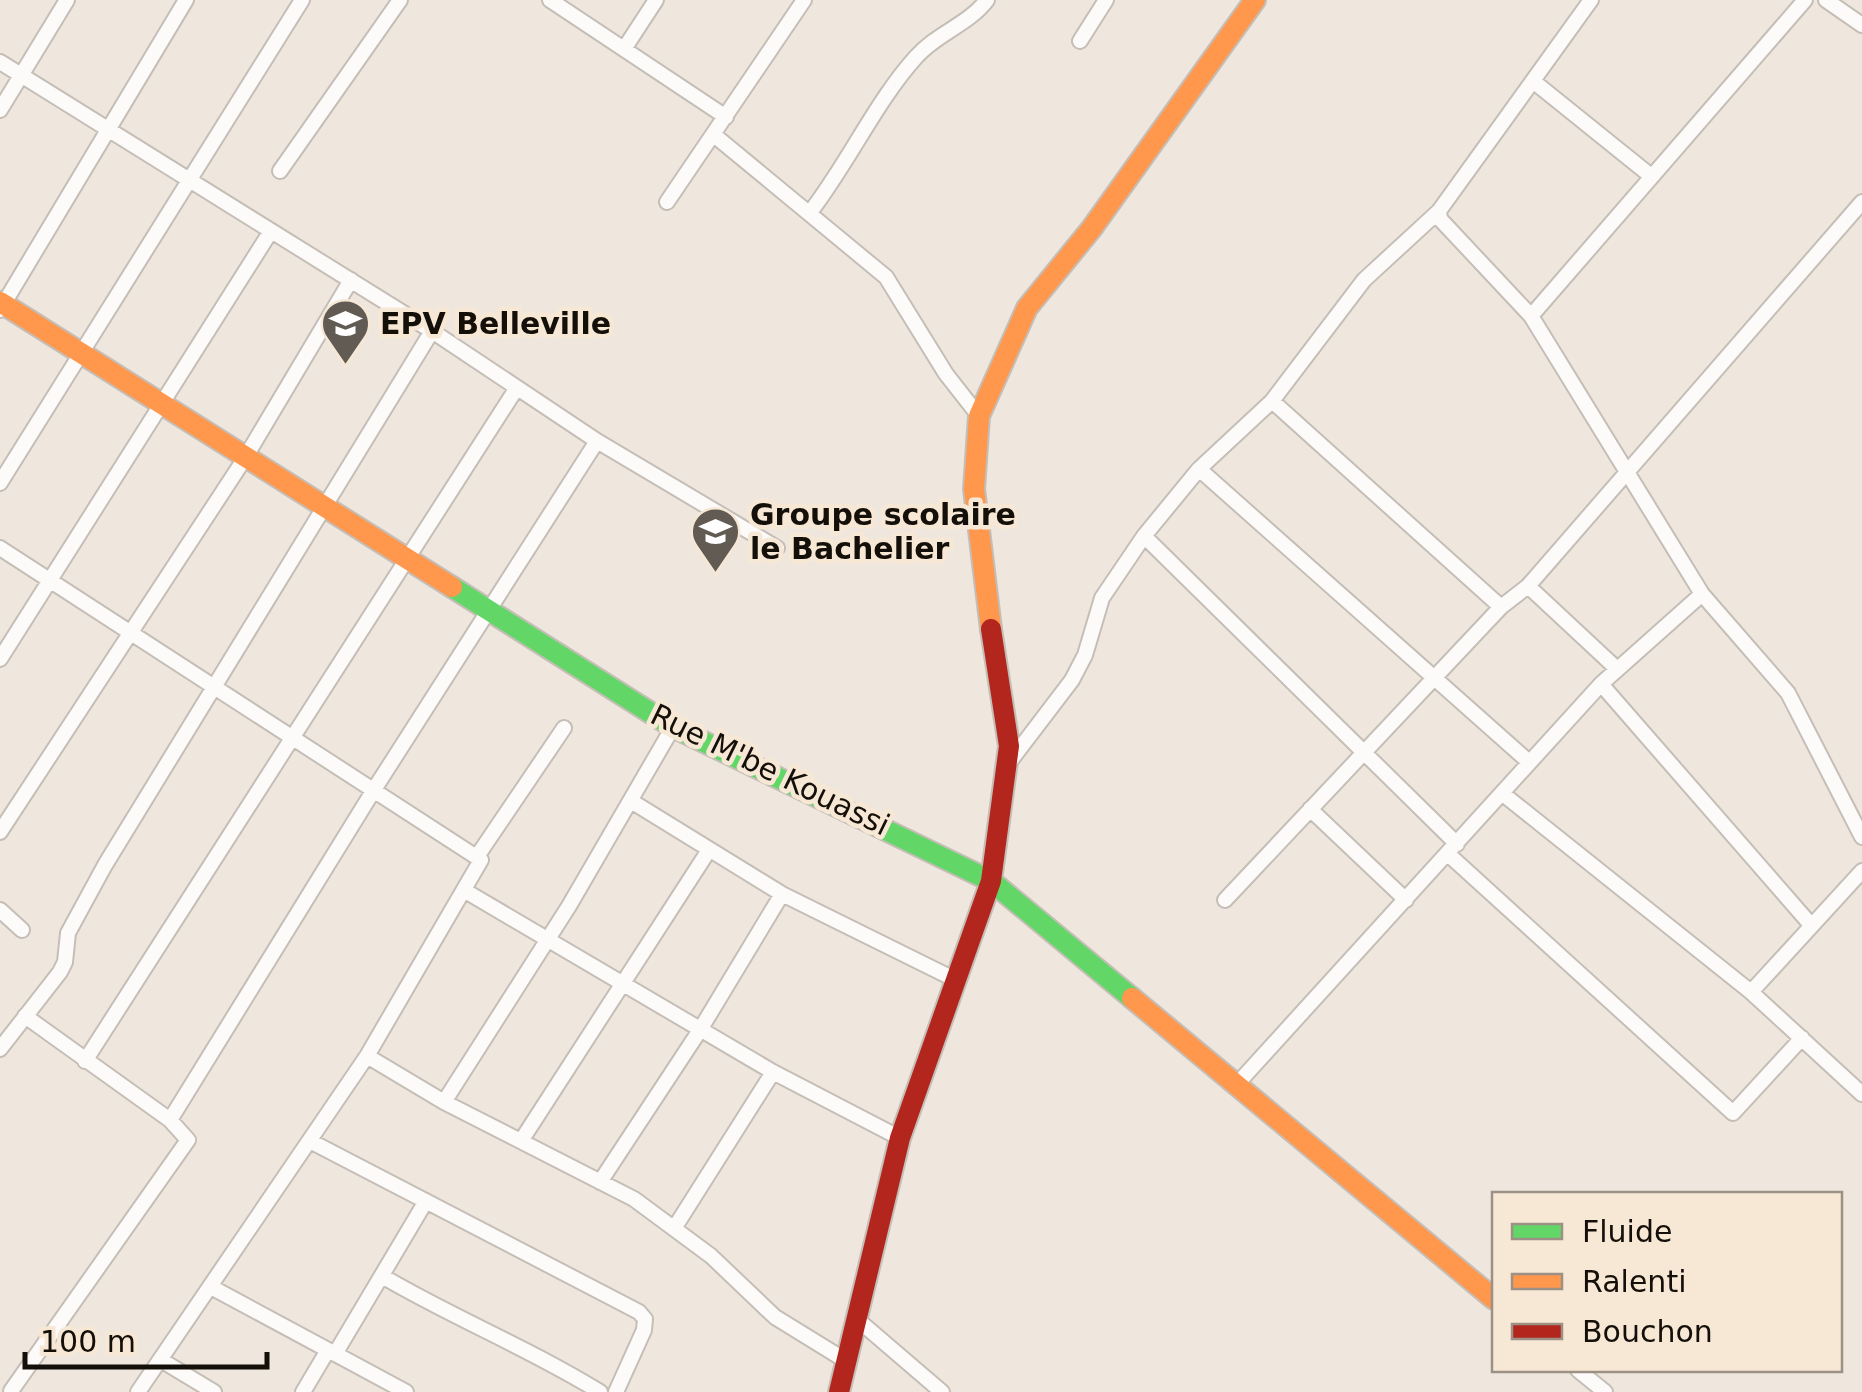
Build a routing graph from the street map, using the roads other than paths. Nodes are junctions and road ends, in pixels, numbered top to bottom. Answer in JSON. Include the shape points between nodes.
{"nodes":[{"id":1,"x":67,"y":0,"type":"edge"},
{"id":2,"x":186,"y":0,"type":"edge"},
{"id":3,"x":400,"y":0,"type":"edge"},
{"id":4,"x":550,"y":0,"type":"edge"},
{"id":5,"x":656,"y":0,"type":"edge"},
{"id":6,"x":804,"y":0,"type":"edge"},
{"id":7,"x":986,"y":0,"type":"edge"},
{"id":8,"x":1106,"y":0,"type":"edge"},
{"id":9,"x":1255,"y":0,"type":"edge"},
{"id":10,"x":1592,"y":0,"type":"edge"},
{"id":11,"x":1805,"y":0,"type":"edge"},
{"id":12,"x":1826,"y":0,"type":"edge"},
{"id":13,"x":297,"y":2,"type":"edge"},
{"id":14,"x":1862,"y":25,"type":"edge"},
{"id":15,"x":1080,"y":41,"type":"dead end"},
{"id":16,"x":624,"y":49,"type":"junction"},
{"id":17,"x":0,"y":62,"type":"edge"},
{"id":18,"x":20,"y":75,"type":"junction"},
{"id":19,"x":1533,"y":81,"type":"junction"},
{"id":20,"x":0,"y":110,"type":"edge"},
{"id":21,"x":726,"y":118,"type":"junction"},
{"id":22,"x":108,"y":129,"type":"junction"},
{"id":23,"x":714,"y":135,"type":"junction"},
{"id":24,"x":280,"y":171,"type":"dead end"},
{"id":25,"x":1651,"y":176,"type":"junction"},
{"id":26,"x":192,"y":179,"type":"junction"},
{"id":27,"x":666,"y":202,"type":"dead end"},
{"id":28,"x":1862,"y":202,"type":"edge"},
{"id":29,"x":811,"y":211,"type":"junction"},
{"id":30,"x":1438,"y":212,"type":"junction"},
{"id":31,"x":271,"y":231,"type":"junction"},
{"id":32,"x":351,"y":280,"type":"junction"},
{"id":33,"x":1,"y":306,"type":"edge"},
{"id":34,"x":1531,"y":316,"type":"junction"},
{"id":35,"x":432,"y":331,"type":"junction"},
{"id":36,"x":84,"y":354,"type":"junction"},
{"id":37,"x":516,"y":389,"type":"junction"},
{"id":38,"x":1272,"y":401,"type":"junction"},
{"id":39,"x":164,"y":403,"type":"junction"},
{"id":40,"x":979,"y":416,"type":"junction"},
{"id":41,"x":597,"y":442,"type":"junction"},
{"id":42,"x":245,"y":458,"type":"junction"},
{"id":43,"x":1199,"y":469,"type":"junction"},
{"id":44,"x":1629,"y":473,"type":"junction"},
{"id":45,"x":0,"y":484,"type":"edge"},
{"id":46,"x":324,"y":510,"type":"junction"},
{"id":47,"x":1144,"y":536,"type":"junction"},
{"id":48,"x":0,"y":548,"type":"edge"},
{"id":49,"x":777,"y":548,"type":"dead end"},
{"id":50,"x":407,"y":558,"type":"junction"},
{"id":51,"x":50,"y":580,"type":"junction"},
{"id":52,"x":1528,"y":586,"type":"junction"},
{"id":53,"x":1702,"y":594,"type":"junction"},
{"id":54,"x":1501,"y":607,"type":"junction"},
{"id":55,"x":490,"y":610,"type":"junction"},
{"id":56,"x":128,"y":632,"type":"junction"},
{"id":57,"x":0,"y":659,"type":"edge"},
{"id":58,"x":1616,"y":668,"type":"junction"},
{"id":59,"x":1432,"y":678,"type":"junction"},
{"id":60,"x":1601,"y":684,"type":"junction"},
{"id":61,"x":215,"y":686,"type":"junction"},
{"id":62,"x":673,"y":726,"type":"junction"},
{"id":63,"x":564,"y":728,"type":"dead end"},
{"id":64,"x":294,"y":736,"type":"junction"},
{"id":65,"x":1362,"y":753,"type":"junction"},
{"id":66,"x":1529,"y":762,"type":"junction"},
{"id":67,"x":1006,"y":766,"type":"junction"},
{"id":68,"x":375,"y":788,"type":"junction"},
{"id":69,"x":1503,"y":794,"type":"junction"},
{"id":70,"x":631,"y":801,"type":"junction"},
{"id":71,"x":1310,"y":809,"type":"junction"},
{"id":72,"x":0,"y":832,"type":"edge"},
{"id":73,"x":1862,"y":837,"type":"edge"},
{"id":74,"x":1453,"y":849,"type":"junction"},
{"id":75,"x":710,"y":850,"type":"junction"},
{"id":76,"x":478,"y":855,"type":"junction"},
{"id":77,"x":1862,"y":872,"type":"edge"},
{"id":78,"x":991,"y":881,"type":"junction"},
{"id":79,"x":467,"y":892,"type":"junction"},
{"id":80,"x":782,"y":894,"type":"junction"},
{"id":81,"x":1225,"y":900,"type":"dead end"},
{"id":82,"x":1406,"y":900,"type":"junction"},
{"id":83,"x":0,"y":910,"type":"edge"},
{"id":84,"x":1811,"y":924,"type":"junction"},
{"id":85,"x":22,"y":930,"type":"dead end"},
{"id":86,"x":546,"y":942,"type":"junction"},
{"id":87,"x":958,"y":981,"type":"junction"},
{"id":88,"x":619,"y":985,"type":"junction"},
{"id":89,"x":1751,"y":992,"type":"junction"},
{"id":90,"x":25,"y":1016,"type":"junction"},
{"id":91,"x":700,"y":1030,"type":"junction"},
{"id":92,"x":1802,"y":1038,"type":"junction"},
{"id":93,"x":0,"y":1049,"type":"edge"},
{"id":94,"x":367,"y":1056,"type":"junction"},
{"id":95,"x":86,"y":1061,"type":"junction"},
{"id":96,"x":773,"y":1072,"type":"junction"},
{"id":97,"x":1238,"y":1083,"type":"junction"},
{"id":98,"x":1862,"y":1094,"type":"edge"},
{"id":99,"x":444,"y":1102,"type":"junction"},
{"id":100,"x":170,"y":1120,"type":"junction"},
{"id":101,"x":900,"y":1138,"type":"junction"},
{"id":102,"x":310,"y":1141,"type":"junction"},
{"id":103,"x":521,"y":1142,"type":"junction"},
{"id":104,"x":600,"y":1182,"type":"junction"},
{"id":105,"x":426,"y":1202,"type":"junction"},
{"id":106,"x":675,"y":1227,"type":"junction"},
{"id":107,"x":382,"y":1276,"type":"junction"},
{"id":108,"x":211,"y":1287,"type":"junction"},
{"id":109,"x":1492,"y":1298,"type":"edge"},
{"id":110,"x":858,"y":1320,"type":"junction"},
{"id":111,"x":331,"y":1352,"type":"junction"},
{"id":112,"x":162,"y":1360,"type":"junction"},
{"id":113,"x":848,"y":1362,"type":"junction"},
{"id":114,"x":1580,"y":1372,"type":"edge"},
{"id":115,"x":0,"y":1384,"type":"edge"},
{"id":116,"x":11,"y":1391,"type":"edge"},
{"id":117,"x":138,"y":1392,"type":"edge"},
{"id":118,"x":214,"y":1392,"type":"edge"},
{"id":119,"x":304,"y":1392,"type":"edge"},
{"id":120,"x":406,"y":1392,"type":"edge"},
{"id":121,"x":600,"y":1392,"type":"edge"},
{"id":122,"x":616,"y":1392,"type":"edge"},
{"id":123,"x":839,"y":1392,"type":"edge"},
{"id":124,"x":942,"y":1392,"type":"edge"},
{"id":125,"x":1605,"y":1392,"type":"edge"}],
"edges":[{"from":1,"to":18,"type":"street"},
{"from":2,"to":22,"type":"street"},
{"from":3,"to":24,"type":"street"},
{"from":4,"to":16,"type":"street"},
{"from":5,"to":16,"type":"street"},
{"from":6,"to":21,"type":"street"},
{"from":7,"to":29,"type":"street","via":[[974,17],[938,35],[914,59]]},
{"from":8,"to":15,"type":"street"},
{"from":9,"to":40,"type":"street","via":[[1027,308]]},
{"from":10,"to":19,"type":"street"},
{"from":11,"to":25,"type":"street"},
{"from":12,"to":14,"type":"street"},
{"from":13,"to":26,"type":"street"},
{"from":16,"to":21,"type":"street"},
{"from":17,"to":18,"type":"street"},
{"from":18,"to":20,"type":"street"},
{"from":18,"to":22,"type":"street"},
{"from":19,"to":25,"type":"street"},
{"from":19,"to":30,"type":"street"},
{"from":21,"to":23,"type":"street"},
{"from":22,"to":26,"type":"street"},
{"from":22,"to":33,"type":"street"},
{"from":23,"to":27,"type":"street"},
{"from":23,"to":29,"type":"street"},
{"from":25,"to":34,"type":"street"},
{"from":26,"to":31,"type":"street"},
{"from":26,"to":36,"type":"street"},
{"from":28,"to":44,"type":"street"},
{"from":29,"to":40,"type":"street","via":[[886,276]]},
{"from":30,"to":34,"type":"street"},
{"from":30,"to":38,"type":"street","via":[[1364,280]]},
{"from":31,"to":32,"type":"street"},
{"from":31,"to":39,"type":"street"},
{"from":32,"to":35,"type":"street"},
{"from":32,"to":42,"type":"street"},
{"from":33,"to":36,"type":"street","name":"Rue M'be Kouassi"},
{"from":34,"to":44,"type":"street"},
{"from":35,"to":37,"type":"street"},
{"from":35,"to":46,"type":"street"},
{"from":36,"to":39,"type":"street","name":"Rue M'be Kouassi"},
{"from":36,"to":45,"type":"street"},
{"from":37,"to":41,"type":"street"},
{"from":37,"to":50,"type":"street"},
{"from":38,"to":43,"type":"street"},
{"from":38,"to":54,"type":"street"},
{"from":39,"to":42,"type":"street","name":"Rue M'be Kouassi"},
{"from":39,"to":51,"type":"street"},
{"from":40,"to":67,"type":"street","via":[[978,548],[1009,746]]},
{"from":41,"to":49,"type":"street"},
{"from":41,"to":55,"type":"street"},
{"from":42,"to":46,"type":"street","name":"Rue M'be Kouassi"},
{"from":42,"to":56,"type":"street"},
{"from":43,"to":47,"type":"street"},
{"from":43,"to":59,"type":"street"},
{"from":44,"to":52,"type":"street"},
{"from":44,"to":53,"type":"street"},
{"from":46,"to":50,"type":"street","name":"Rue M'be Kouassi"},
{"from":46,"to":61,"type":"street"},
{"from":47,"to":65,"type":"street"},
{"from":47,"to":67,"type":"street","via":[[1102,598],[1072,680]]},
{"from":48,"to":51,"type":"street"},
{"from":50,"to":55,"type":"street","name":"Rue M'be Kouassi"},
{"from":50,"to":64,"type":"street"},
{"from":51,"to":56,"type":"street"},
{"from":51,"to":57,"type":"street"},
{"from":52,"to":54,"type":"street"},
{"from":52,"to":58,"type":"street"},
{"from":53,"to":58,"type":"street"},
{"from":53,"to":73,"type":"street","via":[[1788,694]]},
{"from":54,"to":59,"type":"street"},
{"from":55,"to":62,"type":"street","name":"Rue M'be Kouassi"},
{"from":55,"to":68,"type":"street"},
{"from":56,"to":61,"type":"street"},
{"from":56,"to":72,"type":"street"},
{"from":58,"to":60,"type":"street"},
{"from":59,"to":65,"type":"street"},
{"from":59,"to":66,"type":"street"},
{"from":60,"to":66,"type":"street"},
{"from":60,"to":84,"type":"street"},
{"from":61,"to":64,"type":"street"},
{"from":61,"to":90,"type":"street","via":[[68,933],[66,962]]},
{"from":62,"to":70,"type":"street"},
{"from":62,"to":78,"type":"street","name":"Rue M'be Kouassi"},
{"from":63,"to":76,"type":"street"},
{"from":64,"to":68,"type":"street"},
{"from":64,"to":95,"type":"street"},
{"from":65,"to":71,"type":"street"},
{"from":65,"to":74,"type":"street"},
{"from":66,"to":69,"type":"street"},
{"from":67,"to":78,"type":"street"},
{"from":68,"to":76,"type":"street"},
{"from":68,"to":100,"type":"street"},
{"from":69,"to":74,"type":"street"},
{"from":69,"to":89,"type":"street"},
{"from":70,"to":75,"type":"street"},
{"from":70,"to":86,"type":"street"},
{"from":71,"to":81,"type":"street"},
{"from":71,"to":82,"type":"street"},
{"from":74,"to":82,"type":"street"},
{"from":74,"to":92,"type":"street","via":[[1733,1112]]},
{"from":75,"to":80,"type":"street"},
{"from":75,"to":88,"type":"street"},
{"from":76,"to":79,"type":"street","via":[[481,866]]},
{"from":77,"to":84,"type":"street"},
{"from":78,"to":87,"type":"street"},
{"from":78,"to":97,"type":"street","name":"Rue M'be Kouassi"},
{"from":79,"to":86,"type":"street"},
{"from":79,"to":94,"type":"street"},
{"from":80,"to":87,"type":"street"},
{"from":80,"to":91,"type":"street"},
{"from":82,"to":97,"type":"street"},
{"from":83,"to":85,"type":"street"},
{"from":84,"to":89,"type":"street"},
{"from":86,"to":88,"type":"street"},
{"from":86,"to":99,"type":"street"},
{"from":87,"to":101,"type":"street"},
{"from":88,"to":91,"type":"street"},
{"from":88,"to":103,"type":"street"},
{"from":89,"to":92,"type":"street"},
{"from":90,"to":93,"type":"street"},
{"from":90,"to":95,"type":"street"},
{"from":91,"to":96,"type":"street"},
{"from":91,"to":104,"type":"street"},
{"from":92,"to":98,"type":"street"},
{"from":94,"to":99,"type":"street"},
{"from":94,"to":102,"type":"street"},
{"from":95,"to":100,"type":"street"},
{"from":96,"to":101,"type":"street"},
{"from":96,"to":106,"type":"street"},
{"from":97,"to":109,"type":"street","name":"Rue M'be Kouassi"},
{"from":99,"to":103,"type":"street"},
{"from":100,"to":116,"type":"street","via":[[185,1134],[186,1147]]},
{"from":101,"to":110,"type":"street"},
{"from":102,"to":105,"type":"street"},
{"from":102,"to":108,"type":"street"},
{"from":103,"to":104,"type":"street"},
{"from":104,"to":106,"type":"street"},
{"from":105,"to":107,"type":"street"},
{"from":105,"to":122,"type":"street","via":[[638,1312],[644,1330]]},
{"from":106,"to":113,"type":"street","via":[[775,1318]]},
{"from":107,"to":111,"type":"street"},
{"from":107,"to":121,"type":"street"},
{"from":108,"to":111,"type":"street"},
{"from":108,"to":112,"type":"street"},
{"from":110,"to":113,"type":"street"},
{"from":110,"to":124,"type":"street"},
{"from":111,"to":119,"type":"street"},
{"from":111,"to":120,"type":"street"},
{"from":112,"to":117,"type":"street"},
{"from":112,"to":118,"type":"street"},
{"from":113,"to":123,"type":"street"},
{"from":114,"to":125,"type":"street"},
{"from":115,"to":116,"type":"street"}]}
